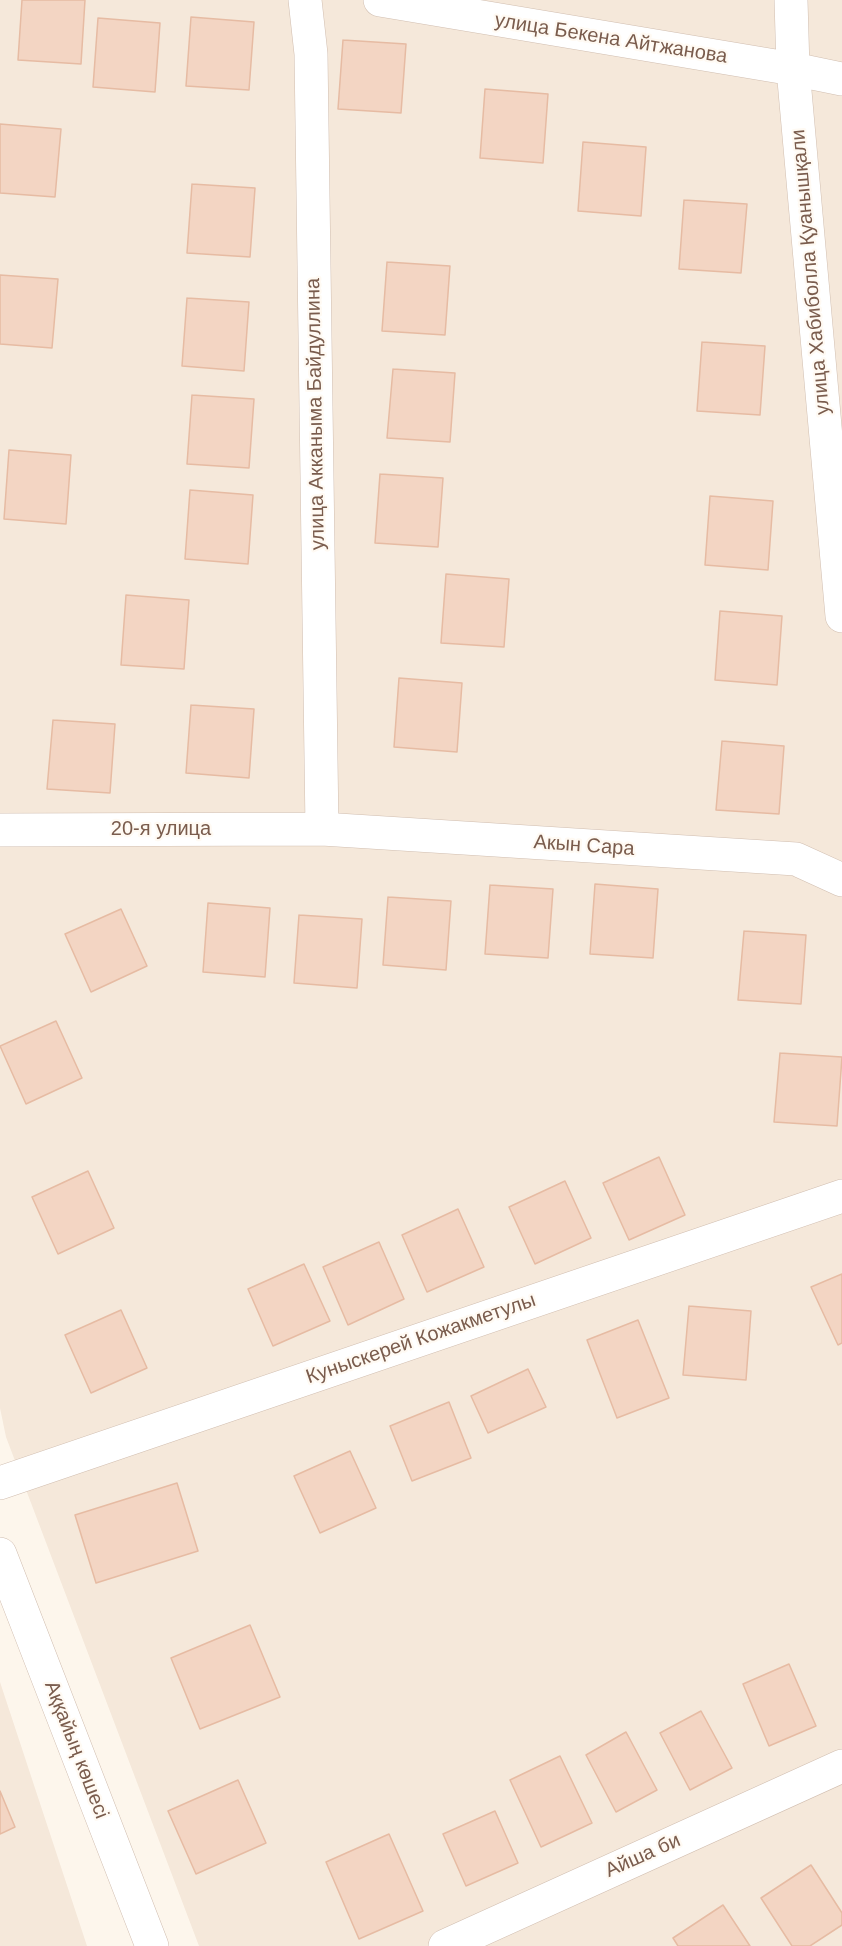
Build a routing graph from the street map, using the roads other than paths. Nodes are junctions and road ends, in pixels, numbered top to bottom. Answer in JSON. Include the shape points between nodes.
{"nodes":[{"id":1,"x":304,"y":0,"type":"edge"},
{"id":2,"x":380,"y":0,"type":"edge"},
{"id":3,"x":791,"y":0,"type":"edge"},
{"id":4,"x":793,"y":69,"type":"junction"},
{"id":5,"x":842,"y":79,"type":"edge"},
{"id":6,"x":842,"y":616,"type":"edge"},
{"id":7,"x":322,"y":828,"type":"junction"},
{"id":8,"x":0,"y":830,"type":"edge"},
{"id":9,"x":842,"y":880,"type":"edge"},
{"id":10,"x":842,"y":1196,"type":"edge"},
{"id":11,"x":0,"y":1483,"type":"edge"},
{"id":12,"x":0,"y":1554,"type":"edge"},
{"id":13,"x":842,"y":1766,"type":"edge"},
{"id":14,"x":152,"y":1946,"type":"edge"},
{"id":15,"x":445,"y":1946,"type":"edge"}],
"edges":[{"from":1,"to":7,"type":"street","name":"улица Акканыма Байдуллина","via":[[311,54]]},
{"from":2,"to":4,"type":"street","name":"улица Бекена Айтжанова"},
{"from":3,"to":4,"type":"street","name":"улица Хабиболла Қуанышқали"},
{"from":4,"to":5,"type":"street","name":"улица Бекена Айтжанова"},
{"from":4,"to":6,"type":"street","name":"улица Хабиболла Қуанышқали"},
{"from":7,"to":8,"type":"street","name":"20-я улица"},
{"from":7,"to":9,"type":"street","name":"Акын Сара","via":[[796,859]]},
{"from":10,"to":11,"type":"street","name":"Куныскерей Кожакметулы"},
{"from":12,"to":14,"type":"street","name":"Аққайың көшесі"},
{"from":13,"to":15,"type":"street","name":"Айша би"}]}
